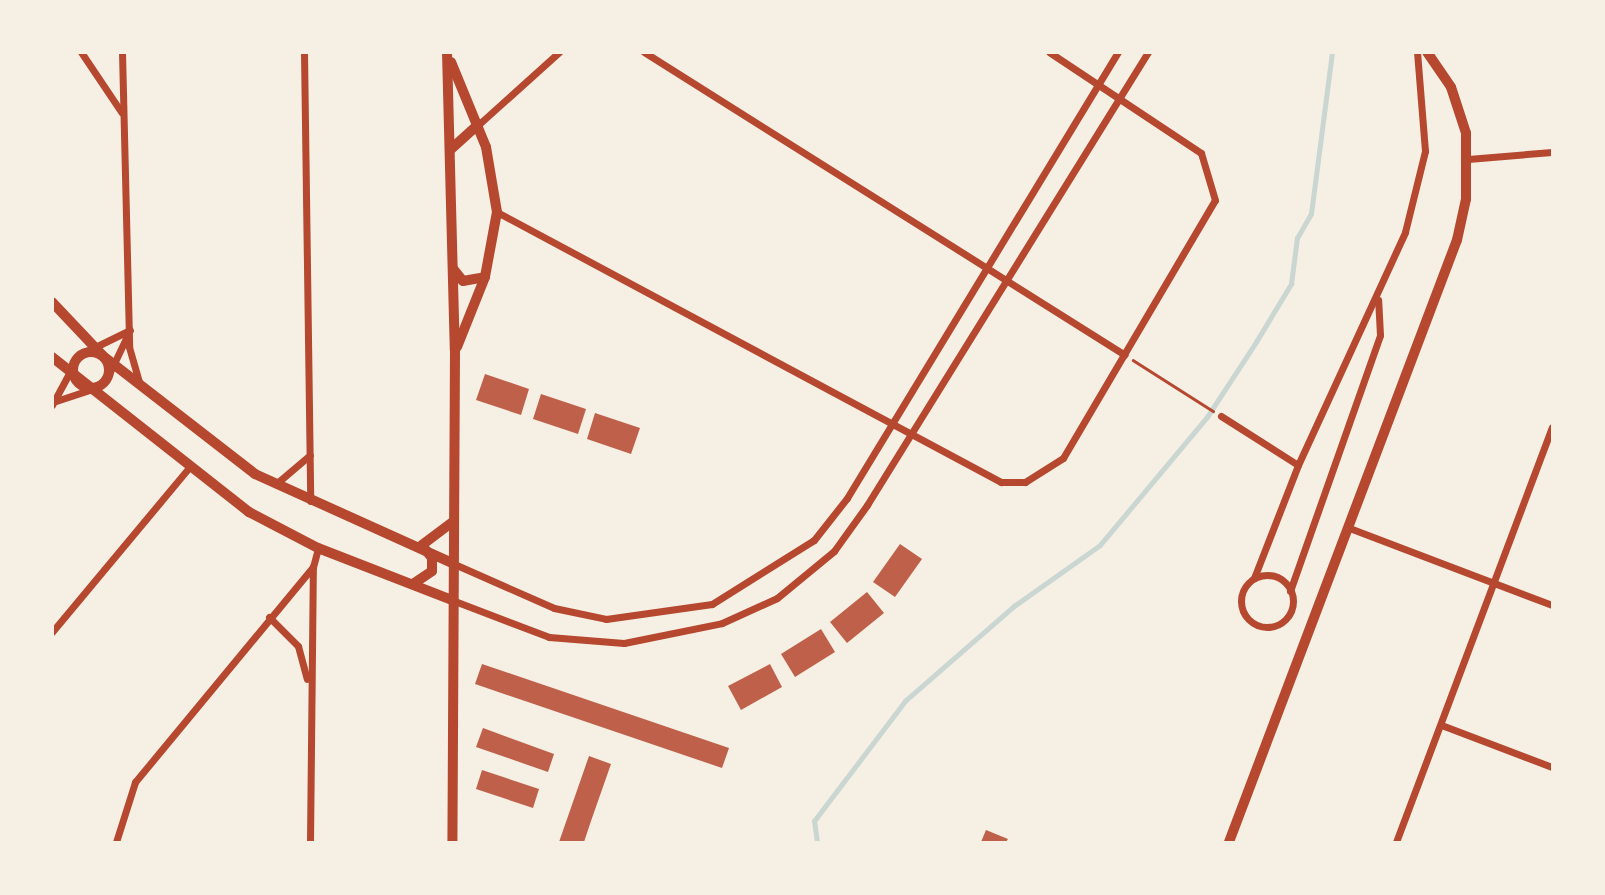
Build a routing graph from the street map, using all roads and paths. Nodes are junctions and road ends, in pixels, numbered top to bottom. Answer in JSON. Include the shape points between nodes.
{"nodes":[{"id":1,"x":81,"y":52,"type":"edge"},
{"id":2,"x":122,"y":52,"type":"edge"},
{"id":3,"x":304,"y":52,"type":"edge"},
{"id":4,"x":448,"y":52,"type":"edge"},
{"id":5,"x":559,"y":52,"type":"edge"},
{"id":6,"x":644,"y":52,"type":"edge"},
{"id":7,"x":1049,"y":52,"type":"edge"},
{"id":8,"x":1118,"y":52,"type":"edge"},
{"id":9,"x":1148,"y":52,"type":"edge"},
{"id":10,"x":1418,"y":52,"type":"edge"},
{"id":11,"x":1427,"y":52,"type":"edge"},
{"id":12,"x":1099,"y":83,"type":"junction"},
{"id":13,"x":1120,"y":97,"type":"junction"},
{"id":14,"x":122,"y":113,"type":"junction"},
{"id":15,"x":478,"y":125,"type":"junction"},
{"id":16,"x":458,"y":143,"type":"junction"},
{"id":17,"x":486,"y":147,"type":"junction"},
{"id":18,"x":450,"y":150,"type":"junction"},
{"id":19,"x":1552,"y":152,"type":"edge"},
{"id":20,"x":1468,"y":159,"type":"junction"},
{"id":21,"x":497,"y":212,"type":"junction"},
{"id":22,"x":453,"y":266,"type":"junction"},
{"id":23,"x":984,"y":271,"type":"junction"},
{"id":24,"x":485,"y":277,"type":"junction"},
{"id":25,"x":1006,"y":285,"type":"junction"},
{"id":26,"x":1378,"y":300,"type":"junction"},
{"id":27,"x":52,"y":302,"type":"edge"},
{"id":28,"x":130,"y":330,"type":"junction"},
{"id":29,"x":90,"y":350,"type":"junction"},
{"id":30,"x":455,"y":350,"type":"junction"},
{"id":31,"x":1125,"y":355,"type":"junction"},
{"id":32,"x":52,"y":357,"type":"edge"},
{"id":33,"x":111,"y":369,"type":"junction"},
{"id":34,"x":71,"y":370,"type":"junction"},
{"id":35,"x":92,"y":389,"type":"junction"},
{"id":36,"x":141,"y":389,"type":"junction"},
{"id":37,"x":54,"y":403,"type":"edge"},
{"id":38,"x":1221,"y":416,"type":"joint"},
{"id":39,"x":891,"y":425,"type":"junction"},
{"id":40,"x":1552,"y":427,"type":"edge"},
{"id":41,"x":911,"y":435,"type":"junction"},
{"id":42,"x":311,"y":454,"type":"junction"},
{"id":43,"x":1298,"y":465,"type":"junction"},
{"id":44,"x":188,"y":470,"type":"junction"},
{"id":45,"x":277,"y":483,"type":"junction"},
{"id":46,"x":310,"y":501,"type":"junction"},
{"id":47,"x":453,"y":520,"type":"junction"},
{"id":48,"x":1352,"y":529,"type":"junction"},
{"id":49,"x":422,"y":545,"type":"junction"},
{"id":50,"x":318,"y":548,"type":"junction"},
{"id":51,"x":452,"y":563,"type":"junction"},
{"id":52,"x":313,"y":567,"type":"junction"},
{"id":53,"x":1254,"y":578,"type":"junction"},
{"id":54,"x":1495,"y":583,"type":"junction"},
{"id":55,"x":413,"y":584,"type":"junction"},
{"id":56,"x":1290,"y":591,"type":"junction"},
{"id":57,"x":452,"y":600,"type":"junction"},
{"id":58,"x":1552,"y":605,"type":"edge"},
{"id":59,"x":269,"y":617,"type":"junction"},
{"id":60,"x":52,"y":632,"type":"edge"},
{"id":61,"x":310,"y":700,"type":"junction"},
{"id":62,"x":1444,"y":726,"type":"junction"},
{"id":63,"x":1552,"y":767,"type":"edge"},
{"id":64,"x":116,"y":842,"type":"edge"},
{"id":65,"x":310,"y":842,"type":"edge"},
{"id":66,"x":452,"y":842,"type":"edge"},
{"id":67,"x":1229,"y":842,"type":"edge"},
{"id":68,"x":1396,"y":842,"type":"edge"}],
"edges":[{"from":1,"to":14,"type":"street"},
{"from":2,"to":14,"type":"street"},
{"from":3,"to":42,"type":"street"},
{"from":4,"to":15,"type":"street"},
{"from":4,"to":18,"type":"street"},
{"from":5,"to":15,"type":"street"},
{"from":6,"to":23,"type":"street"},
{"from":7,"to":12,"type":"street"},
{"from":8,"to":12,"type":"street"},
{"from":9,"to":13,"type":"street"},
{"from":10,"to":26,"type":"street","via":[[1425,111],[1421,181]]},
{"from":11,"to":20,"type":"main road","via":[[1460,109]]},
{"from":12,"to":13,"type":"street"},
{"from":12,"to":23,"type":"street"},
{"from":13,"to":25,"type":"street"},
{"from":13,"to":31,"type":"street","via":[[1201,153],[1214,200]]},
{"from":14,"to":28,"type":"street"},
{"from":15,"to":16,"type":"street"},
{"from":15,"to":17,"type":"street"},
{"from":16,"to":17,"type":"street"},
{"from":16,"to":18,"type":"street"},
{"from":17,"to":21,"type":"street"},
{"from":18,"to":22,"type":"street"},
{"from":19,"to":20,"type":"street"},
{"from":20,"to":48,"type":"main road","via":[[1457,240]]},
{"from":21,"to":24,"type":"street"},
{"from":21,"to":39,"type":"street"},
{"from":22,"to":24,"type":"street","via":[[463,281]]},
{"from":22,"to":30,"type":"street"},
{"from":23,"to":25,"type":"street"},
{"from":23,"to":39,"type":"street"},
{"from":24,"to":30,"type":"street"},
{"from":25,"to":31,"type":"street"},
{"from":25,"to":41,"type":"street"},
{"from":26,"to":43,"type":"street"},
{"from":26,"to":56,"type":"street","via":[[1380,335]]},
{"from":27,"to":29,"type":"street"},
{"from":28,"to":29,"type":"street"},
{"from":28,"to":33,"type":"street"},
{"from":28,"to":36,"type":"street"},
{"from":29,"to":33,"type":"street","via":[[103,356]]},
{"from":29,"to":34,"type":"street"},
{"from":30,"to":47,"type":"street"},
{"from":31,"to":38,"type":"path"},
{"from":31,"to":41,"type":"street","via":[[1063,458],[1025,482],[1001,482]]},
{"from":32,"to":34,"type":"street"},
{"from":33,"to":35,"type":"street"},
{"from":33,"to":36,"type":"street"},
{"from":34,"to":35,"type":"street","via":[[79,384]]},
{"from":34,"to":37,"type":"street"},
{"from":35,"to":37,"type":"street"},
{"from":35,"to":44,"type":"street"},
{"from":36,"to":45,"type":"street"},
{"from":38,"to":43,"type":"street"},
{"from":39,"to":41,"type":"street"},
{"from":39,"to":51,"type":"street","via":[[814,540],[712,604],[606,619],[554,608]]},
{"from":40,"to":54,"type":"street"},
{"from":41,"to":57,"type":"street","via":[[834,551],[777,598],[722,623],[642,642],[584,643],[549,637]]},
{"from":42,"to":45,"type":"street"},
{"from":42,"to":46,"type":"street"},
{"from":43,"to":53,"type":"street"},
{"from":44,"to":50,"type":"street","via":[[249,512]]},
{"from":44,"to":60,"type":"street"},
{"from":45,"to":46,"type":"street"},
{"from":46,"to":49,"type":"street"},
{"from":47,"to":49,"type":"street"},
{"from":47,"to":51,"type":"street"},
{"from":48,"to":54,"type":"street"},
{"from":48,"to":67,"type":"main road"},
{"from":49,"to":51,"type":"street"},
{"from":49,"to":55,"type":"street","via":[[432,558],[432,571]]},
{"from":50,"to":52,"type":"street"},
{"from":50,"to":55,"type":"street"},
{"from":51,"to":57,"type":"street"},
{"from":52,"to":59,"type":"street"},
{"from":52,"to":61,"type":"street"},
{"from":53,"to":56,"type":"street","via":[[1279,578]]},
{"from":53,"to":56,"type":"street","via":[[1243,590],[1241,607],[1257,625],[1274,626],[1288,616]]},
{"from":54,"to":58,"type":"street"},
{"from":54,"to":62,"type":"street"},
{"from":55,"to":57,"type":"street"},
{"from":57,"to":66,"type":"street"},
{"from":59,"to":61,"type":"street","via":[[298,646]]},
{"from":59,"to":64,"type":"street","via":[[135,782]]},
{"from":61,"to":65,"type":"street"},
{"from":62,"to":63,"type":"street"},
{"from":62,"to":68,"type":"street"}]}
